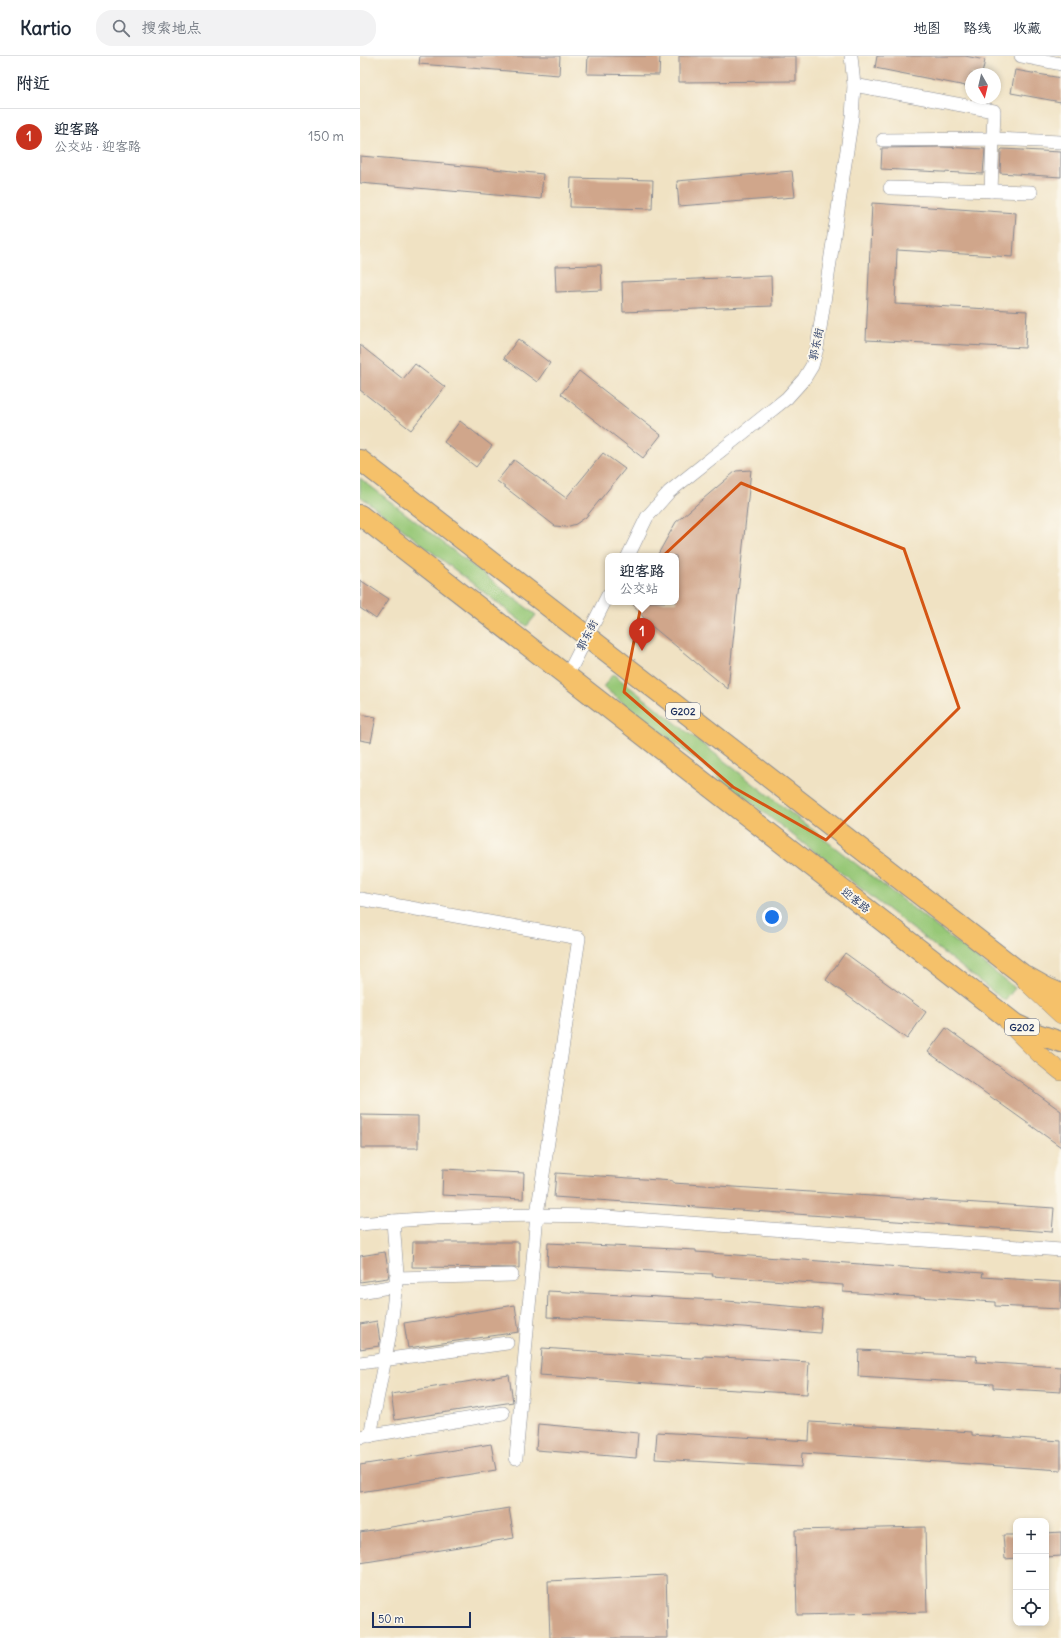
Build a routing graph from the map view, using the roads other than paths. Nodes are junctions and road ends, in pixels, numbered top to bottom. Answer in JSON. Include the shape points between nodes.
{"nodes":[{"id":1,"x":852,"y":56,"type":"edge"},
{"id":2,"x":1021,"y":56,"type":"edge"},
{"id":3,"x":1061,"y":64,"type":"edge"},
{"id":4,"x":854,"y":85,"type":"junction"},
{"id":5,"x":993,"y":139,"type":"junction"},
{"id":6,"x":883,"y":140,"type":"dead end"},
{"id":7,"x":1061,"y":142,"type":"edge"},
{"id":8,"x":890,"y":188,"type":"dead end"},
{"id":9,"x":990,"y":191,"type":"junction"},
{"id":10,"x":1031,"y":192,"type":"dead end"},
{"id":11,"x":360,"y":460,"type":"edge"},
{"id":12,"x":360,"y":515,"type":"edge"},
{"id":13,"x":630,"y":553,"type":"edge"},
{"id":14,"x":605,"y":601,"type":"edge"},
{"id":15,"x":587,"y":636,"type":"junction"},
{"id":16,"x":567,"y":676,"type":"junction"},
{"id":17,"x":360,"y":899,"type":"edge"},
{"id":18,"x":1006,"y":962,"type":"junction"},
{"id":19,"x":1061,"y":994,"type":"edge"},
{"id":20,"x":988,"y":1003,"type":"junction"},
{"id":21,"x":1061,"y":1015,"type":"edge"},
{"id":22,"x":1061,"y":1042,"type":"edge"},
{"id":23,"x":1061,"y":1072,"type":"edge"},
{"id":24,"x":537,"y":1214,"type":"junction"},
{"id":25,"x":393,"y":1221,"type":"junction"},
{"id":26,"x":360,"y":1224,"type":"edge"},
{"id":27,"x":1061,"y":1250,"type":"edge"},
{"id":28,"x":512,"y":1275,"type":"dead end"},
{"id":29,"x":396,"y":1282,"type":"junction"},
{"id":30,"x":360,"y":1292,"type":"edge"},
{"id":31,"x":507,"y":1343,"type":"dead end"},
{"id":32,"x":385,"y":1360,"type":"junction"},
{"id":33,"x":360,"y":1363,"type":"edge"},
{"id":34,"x":502,"y":1414,"type":"dead end"},
{"id":35,"x":365,"y":1437,"type":"edge"},
{"id":36,"x":516,"y":1458,"type":"dead end"}],
"edges":[{"from":1,"to":4,"type":"street","name":"郭东街"},
{"from":2,"to":3,"type":"street"},
{"from":4,"to":5,"type":"street","via":[[994,111]]},
{"from":4,"to":13,"type":"street","name":"郭东街","via":[[849,146],[812,366],[787,398],[670,492],[648,517]]},
{"from":5,"to":6,"type":"street"},
{"from":5,"to":7,"type":"street"},
{"from":5,"to":9,"type":"street"},
{"from":8,"to":9,"type":"street"},
{"from":9,"to":10,"type":"street"},
{"from":11,"to":15,"type":"highway","number":"G202"},
{"from":12,"to":16,"type":"highway","name":"迎客路","number":"G202"},
{"from":14,"to":15,"type":"street","name":"郭东街"},
{"from":15,"to":16,"type":"street","name":"郭东街"},
{"from":15,"to":18,"type":"highway","number":"G202"},
{"from":16,"to":20,"type":"highway","name":"迎客路","number":"G202"},
{"from":17,"to":24,"type":"street","via":[[579,938]]},
{"from":18,"to":19,"type":"highway","number":"G202","via":[[1046,988]]},
{"from":18,"to":21,"type":"main road"},
{"from":20,"to":22,"type":"highway","number":"G202","via":[[1015,1024]]},
{"from":20,"to":23,"type":"main road","name":"迎客路","via":[[1039,1054]]},
{"from":24,"to":25,"type":"street"},
{"from":24,"to":27,"type":"street"},
{"from":24,"to":36,"type":"street"},
{"from":25,"to":26,"type":"street"},
{"from":25,"to":29,"type":"street"},
{"from":28,"to":29,"type":"street"},
{"from":29,"to":30,"type":"street"},
{"from":29,"to":32,"type":"street"},
{"from":31,"to":32,"type":"street"},
{"from":32,"to":33,"type":"street"},
{"from":32,"to":35,"type":"street"},
{"from":34,"to":35,"type":"street"}]}
